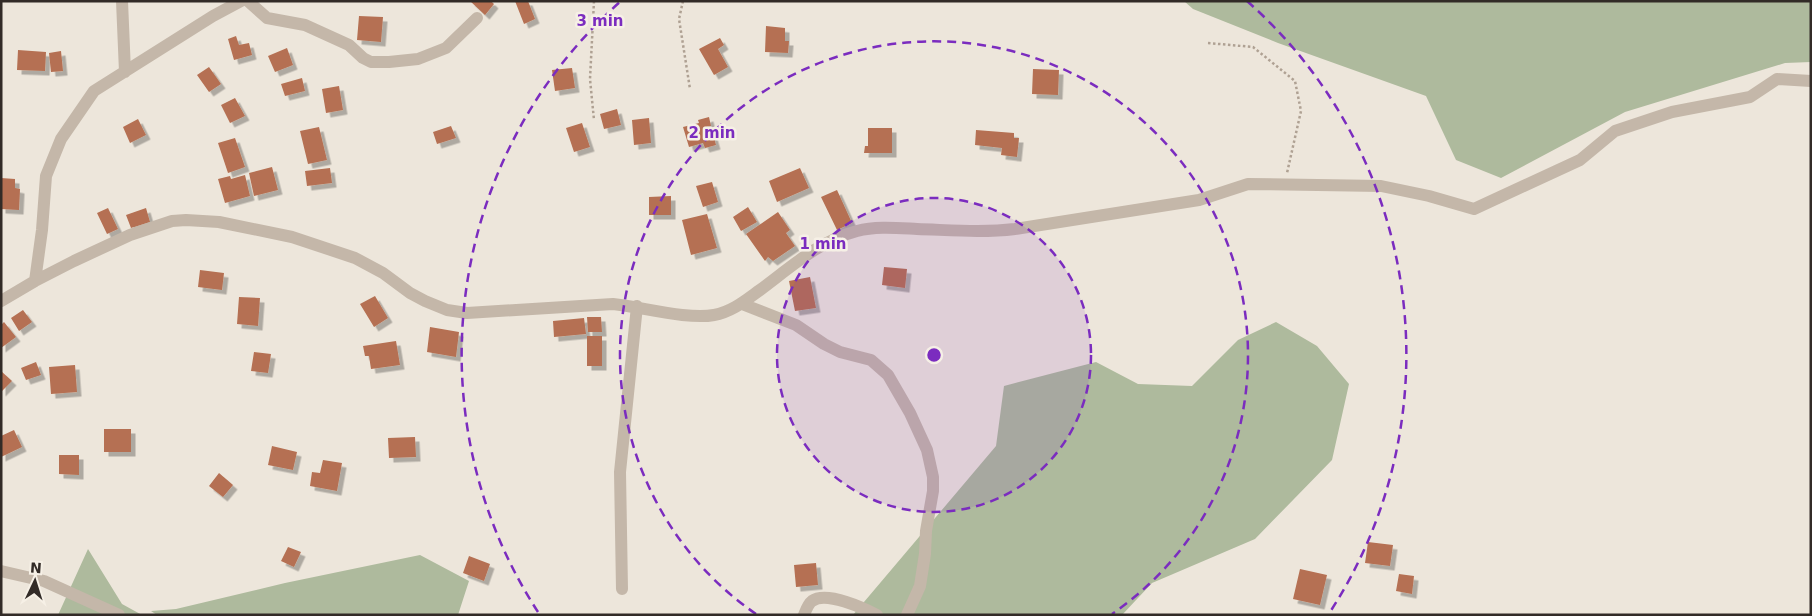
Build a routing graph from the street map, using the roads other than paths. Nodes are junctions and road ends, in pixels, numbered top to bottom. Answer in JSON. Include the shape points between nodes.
{"nodes":[{"id":1,"x":122,"y":1,"type":"edge"},
{"id":2,"x":241,"y":1,"type":"edge"},
{"id":3,"x":248,"y":1,"type":"edge"},
{"id":4,"x":477,"y":18,"type":"dead end"},
{"id":5,"x":125,"y":72,"type":"junction"},
{"id":6,"x":1811,"y":81,"type":"edge"},
{"id":7,"x":35,"y":281,"type":"junction"},
{"id":8,"x":1,"y":301,"type":"edge"},
{"id":9,"x":742,"y":304,"type":"junction"},
{"id":10,"x":637,"y":306,"type":"junction"},
{"id":11,"x":1,"y":571,"type":"edge"},
{"id":12,"x":622,"y":589,"type":"dead end"},
{"id":13,"x":120,"y":615,"type":"edge"},
{"id":14,"x":804,"y":615,"type":"edge"},
{"id":15,"x":877,"y":615,"type":"edge"},
{"id":16,"x":907,"y":615,"type":"edge"}],
"edges":[{"from":1,"to":5,"type":"street"},
{"from":2,"to":5,"type":"street"},
{"from":3,"to":4,"type":"street","via":[[267,18],[305,25],[349,45],[371,62],[418,59],[446,48]]},
{"from":5,"to":7,"type":"street","via":[[94,91],[60,139],[46,176]]},
{"from":6,"to":9,"type":"street","via":[[1777,79],[1750,97],[1672,112],[1615,131],[1580,160],[1474,209],[1381,186],[1248,184],[1199,200],[993,232],[884,227],[840,236],[818,247]]},
{"from":7,"to":8,"type":"street"},
{"from":7,"to":10,"type":"street","via":[[130,235],[172,221],[186,220],[219,222],[292,237],[355,258],[410,293],[447,310],[467,313],[613,304]]},
{"from":9,"to":10,"type":"street","via":[[714,316]]},
{"from":9,"to":16,"type":"street","via":[[796,325],[840,352],[871,360],[888,375],[910,412],[927,450],[933,491],[920,586]]},
{"from":10,"to":12,"type":"street","via":[[620,472]]},
{"from":11,"to":13,"type":"street","via":[[44,581]]},
{"from":14,"to":15,"type":"street","via":[[810,602],[826,598],[842,600]]}]}
